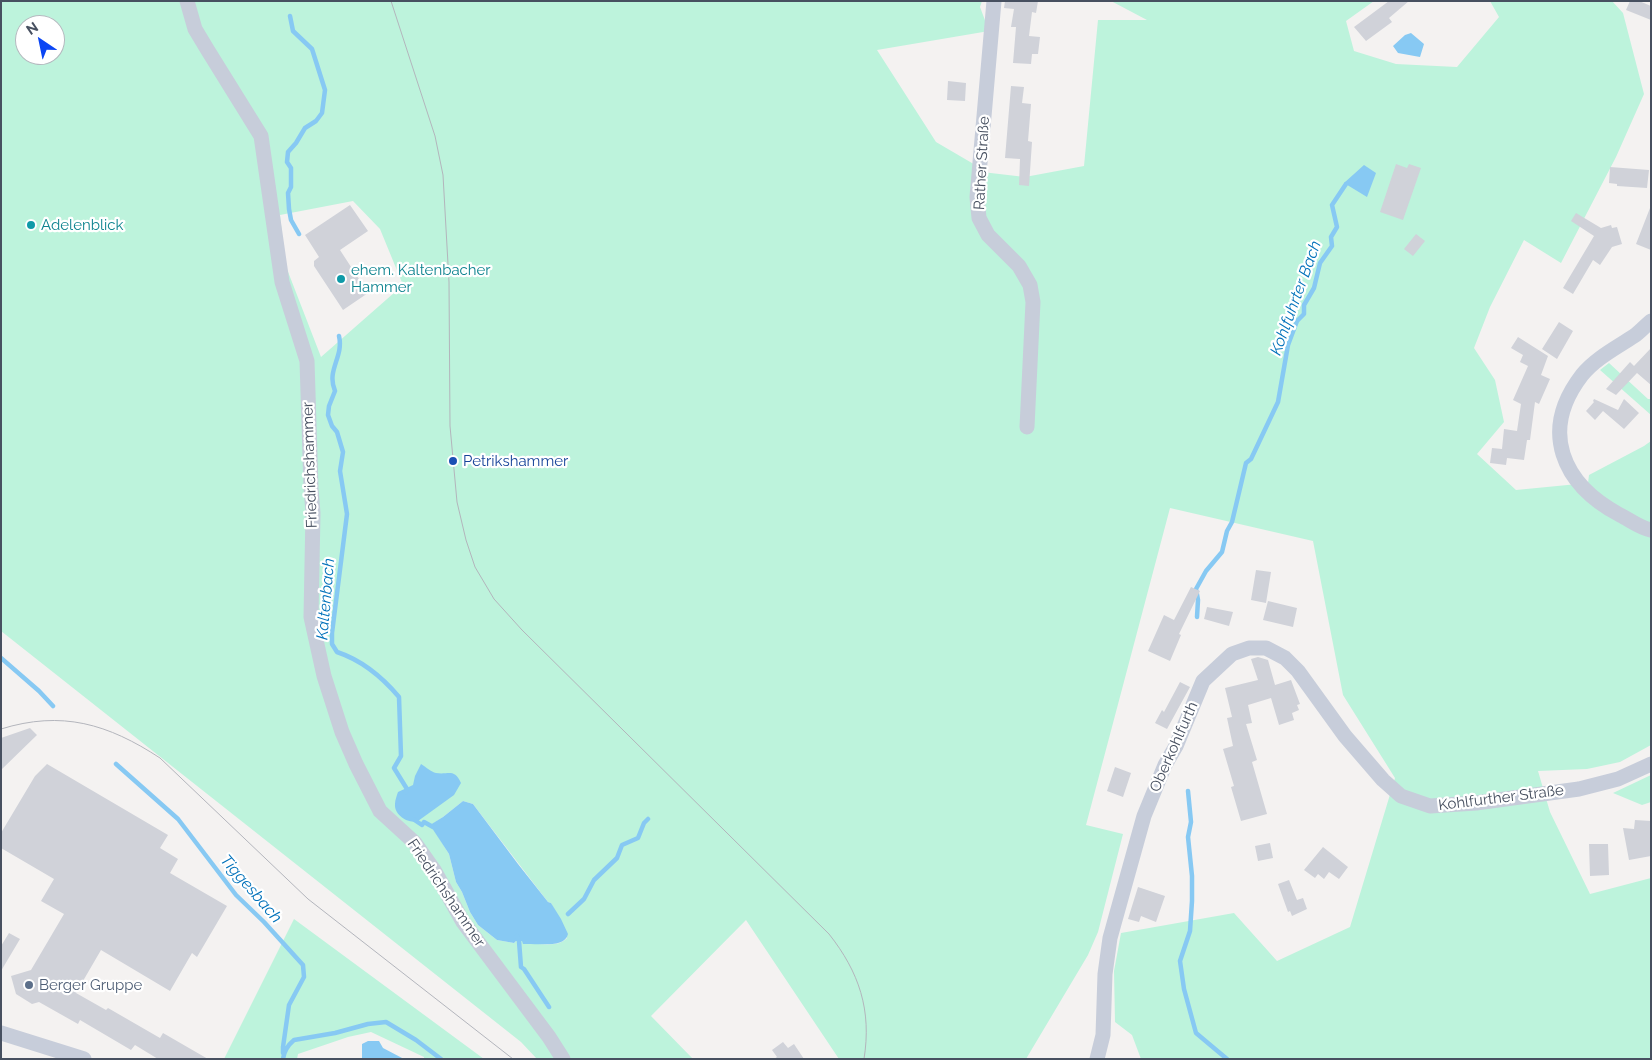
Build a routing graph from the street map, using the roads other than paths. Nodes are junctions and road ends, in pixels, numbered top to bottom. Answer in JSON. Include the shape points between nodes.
{"nodes":[{"id":1,"x":187,"y":1,"type":"edge"},
{"id":2,"x":994,"y":1,"type":"edge"},
{"id":3,"x":1651,"y":321,"type":"edge"},
{"id":4,"x":1027,"y":427,"type":"dead end"},
{"id":5,"x":1651,"y":530,"type":"edge"},
{"id":6,"x":1345,"y":736,"type":"joint"},
{"id":7,"x":1651,"y":764,"type":"edge"},
{"id":8,"x":1,"y":1033,"type":"edge"},
{"id":9,"x":84,"y":1059,"type":"edge"},
{"id":10,"x":563,"y":1059,"type":"edge"},
{"id":11,"x":1097,"y":1059,"type":"edge"}],
"edges":[{"from":1,"to":10,"type":"street","name":"Friedrichshammer","via":[[196,29],[261,136],[282,282],[307,361],[313,513],[311,617],[324,676],[342,732],[380,811],[415,843],[463,922]]},
{"from":2,"to":4,"type":"street","name":"Rather Straße","via":[[977,197],[979,218],[988,235],[1019,266],[1030,285],[1033,302]]},
{"from":3,"to":5,"type":"street","via":[[1583,374],[1563,407],[1559,441],[1564,461],[1577,482],[1603,506]]},
{"from":6,"to":7,"type":"street","name":"Kohlfurther Straße","via":[[1401,796],[1430,806],[1579,789],[1618,779]]},
{"from":6,"to":11,"type":"street","name":"Oberkohlfurth","via":[[1298,671],[1285,658],[1266,648],[1249,648],[1232,654],[1202,681],[1144,816],[1110,938],[1103,1035]]},
{"from":8,"to":9,"type":"street"}]}
